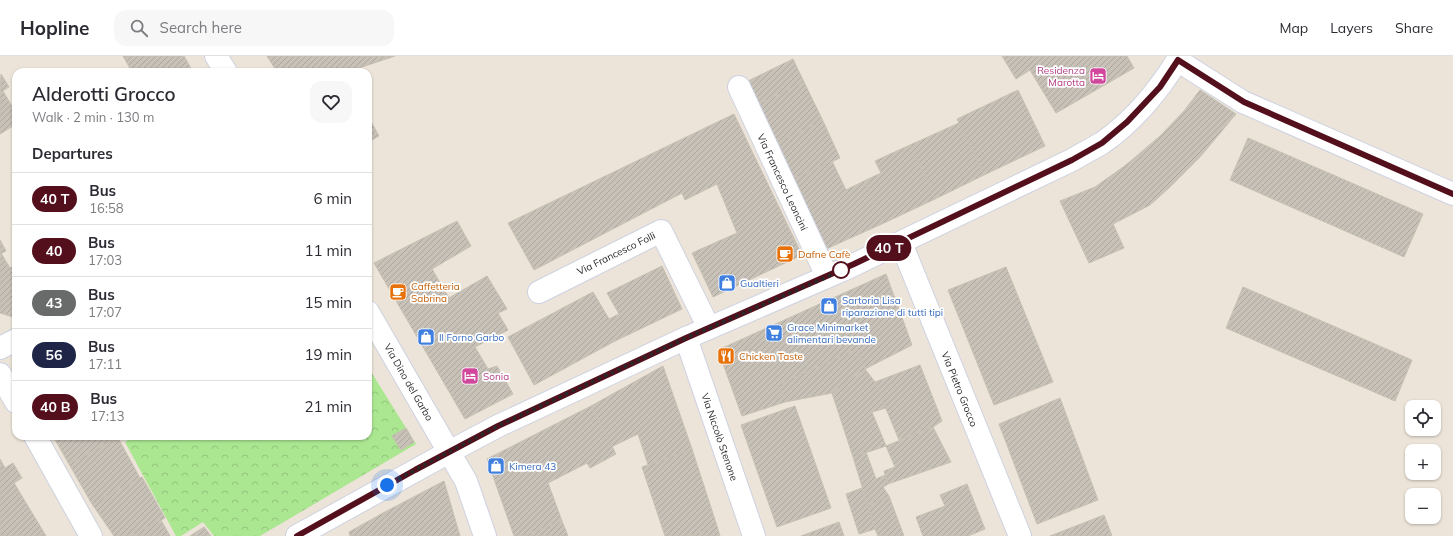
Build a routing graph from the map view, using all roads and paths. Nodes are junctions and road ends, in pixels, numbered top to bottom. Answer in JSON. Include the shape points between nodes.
{"nodes":[{"id":1,"x":216,"y":56,"type":"edge"},
{"id":2,"x":1179,"y":58,"type":"edge"},
{"id":3,"x":224,"y":68,"type":"edge"},
{"id":4,"x":738,"y":87,"type":"dead end"},
{"id":5,"x":1453,"y":194,"type":"edge"},
{"id":6,"x":901,"y":243,"type":"junction"},
{"id":7,"x":828,"y":276,"type":"junction"},
{"id":8,"x":538,"y":292,"type":"dead end"},
{"id":9,"x":372,"y":319,"type":"edge"},
{"id":10,"x":709,"y":328,"type":"junction"},
{"id":11,"x":686,"y":338,"type":"junction"},
{"id":12,"x":12,"y":342,"type":"edge"},
{"id":13,"x":0,"y":348,"type":"edge"},
{"id":14,"x":0,"y":374,"type":"edge"},
{"id":15,"x":12,"y":395,"type":"edge"},
{"id":16,"x":37,"y":440,"type":"edge"},
{"id":17,"x":449,"y":452,"type":"junction"},
{"id":18,"x":91,"y":536,"type":"edge"},
{"id":19,"x":297,"y":536,"type":"edge"},
{"id":20,"x":485,"y":536,"type":"edge"},
{"id":21,"x":754,"y":536,"type":"edge"},
{"id":22,"x":1020,"y":536,"type":"edge"}],
"edges":[{"from":1,"to":3,"type":"street"},
{"from":2,"to":5,"type":"street","via":[[1244,102]]},
{"from":2,"to":6,"type":"street","via":[[1160,87],[1127,122],[1102,143]]},
{"from":4,"to":7,"type":"street","name":"Via Francesco Leoncini"},
{"from":6,"to":7,"type":"street"},
{"from":6,"to":22,"type":"street","name":"Via Pietro Grocco"},
{"from":7,"to":10,"type":"street"},
{"from":8,"to":10,"type":"street","name":"Via Francesco Folli","via":[[661,231]]},
{"from":9,"to":17,"type":"street","name":"Via Dino del Garbo"},
{"from":10,"to":11,"type":"street"},
{"from":11,"to":17,"type":"street","via":[[498,426]]},
{"from":11,"to":21,"type":"street","name":"Via Niccolò Stenone"},
{"from":12,"to":13,"type":"street"},
{"from":14,"to":15,"type":"street"},
{"from":16,"to":18,"type":"street"},
{"from":17,"to":19,"type":"street"},
{"from":17,"to":20,"type":"street","name":"Via Dino del Garbo","via":[[466,481]]}]}
